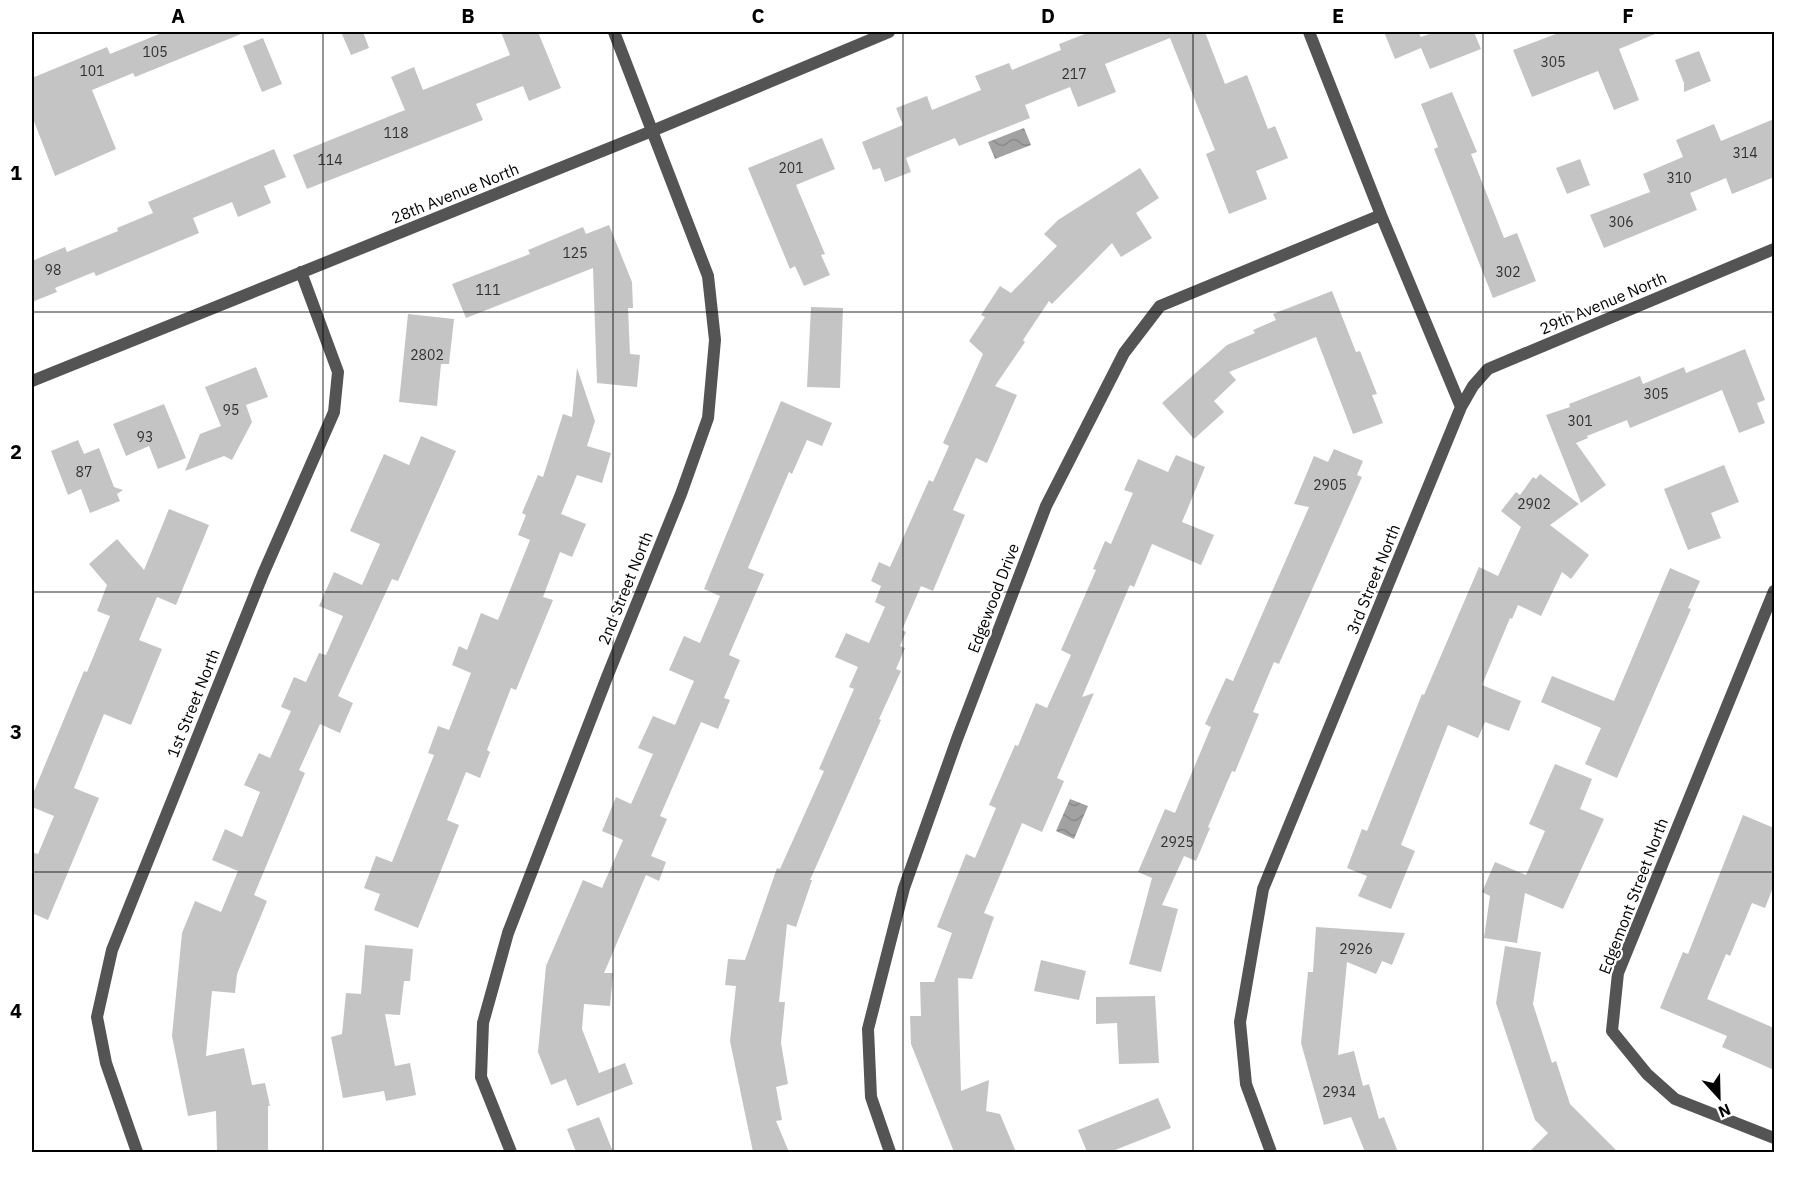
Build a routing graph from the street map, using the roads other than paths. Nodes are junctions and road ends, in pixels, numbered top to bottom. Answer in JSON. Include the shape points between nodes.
{"nodes":[{"id":1,"x":614,"y":32,"type":"edge"},
{"id":2,"x":889,"y":32,"type":"edge"},
{"id":3,"x":1309,"y":32,"type":"edge"},
{"id":4,"x":652,"y":131,"type":"junction"},
{"id":5,"x":1381,"y":215,"type":"junction"},
{"id":6,"x":1774,"y":249,"type":"edge"},
{"id":7,"x":301,"y":272,"type":"junction"},
{"id":8,"x":32,"y":381,"type":"edge"},
{"id":9,"x":1461,"y":407,"type":"junction"},
{"id":10,"x":1774,"y":591,"type":"edge"},
{"id":11,"x":1774,"y":1138,"type":"edge"},
{"id":12,"x":137,"y":1152,"type":"edge"},
{"id":13,"x":511,"y":1152,"type":"edge"},
{"id":14,"x":891,"y":1152,"type":"edge"},
{"id":15,"x":1271,"y":1152,"type":"edge"}],
"edges":[{"from":1,"to":4,"type":"street","name":"2nd Street North"},
{"from":2,"to":4,"type":"street","name":"28th Avenue North"},
{"from":3,"to":5,"type":"street"},
{"from":4,"to":7,"type":"street","name":"28th Avenue North"},
{"from":4,"to":13,"type":"street","name":"2nd Street North","via":[[708,276],[715,340],[708,418],[508,933],[483,1023],[481,1077]]},
{"from":5,"to":9,"type":"street"},
{"from":5,"to":14,"type":"street","name":"Edgewood Drive","via":[[1160,306],[1124,352],[1046,506],[904,888],[868,1029],[871,1097]]},
{"from":6,"to":9,"type":"street","name":"29th Avenue North","via":[[1488,369]]},
{"from":7,"to":8,"type":"street","name":"28th Avenue North"},
{"from":7,"to":12,"type":"street","name":"1st Street North","via":[[338,372],[334,412],[263,574],[112,950],[97,1017],[106,1063]]},
{"from":9,"to":15,"type":"street","name":"3rd Street North","via":[[1263,889],[1240,1022],[1246,1084]]},
{"from":10,"to":11,"type":"street","name":"Edgemont Street North","via":[[1618,973],[1612,1031],[1647,1074],[1675,1099]]}]}
